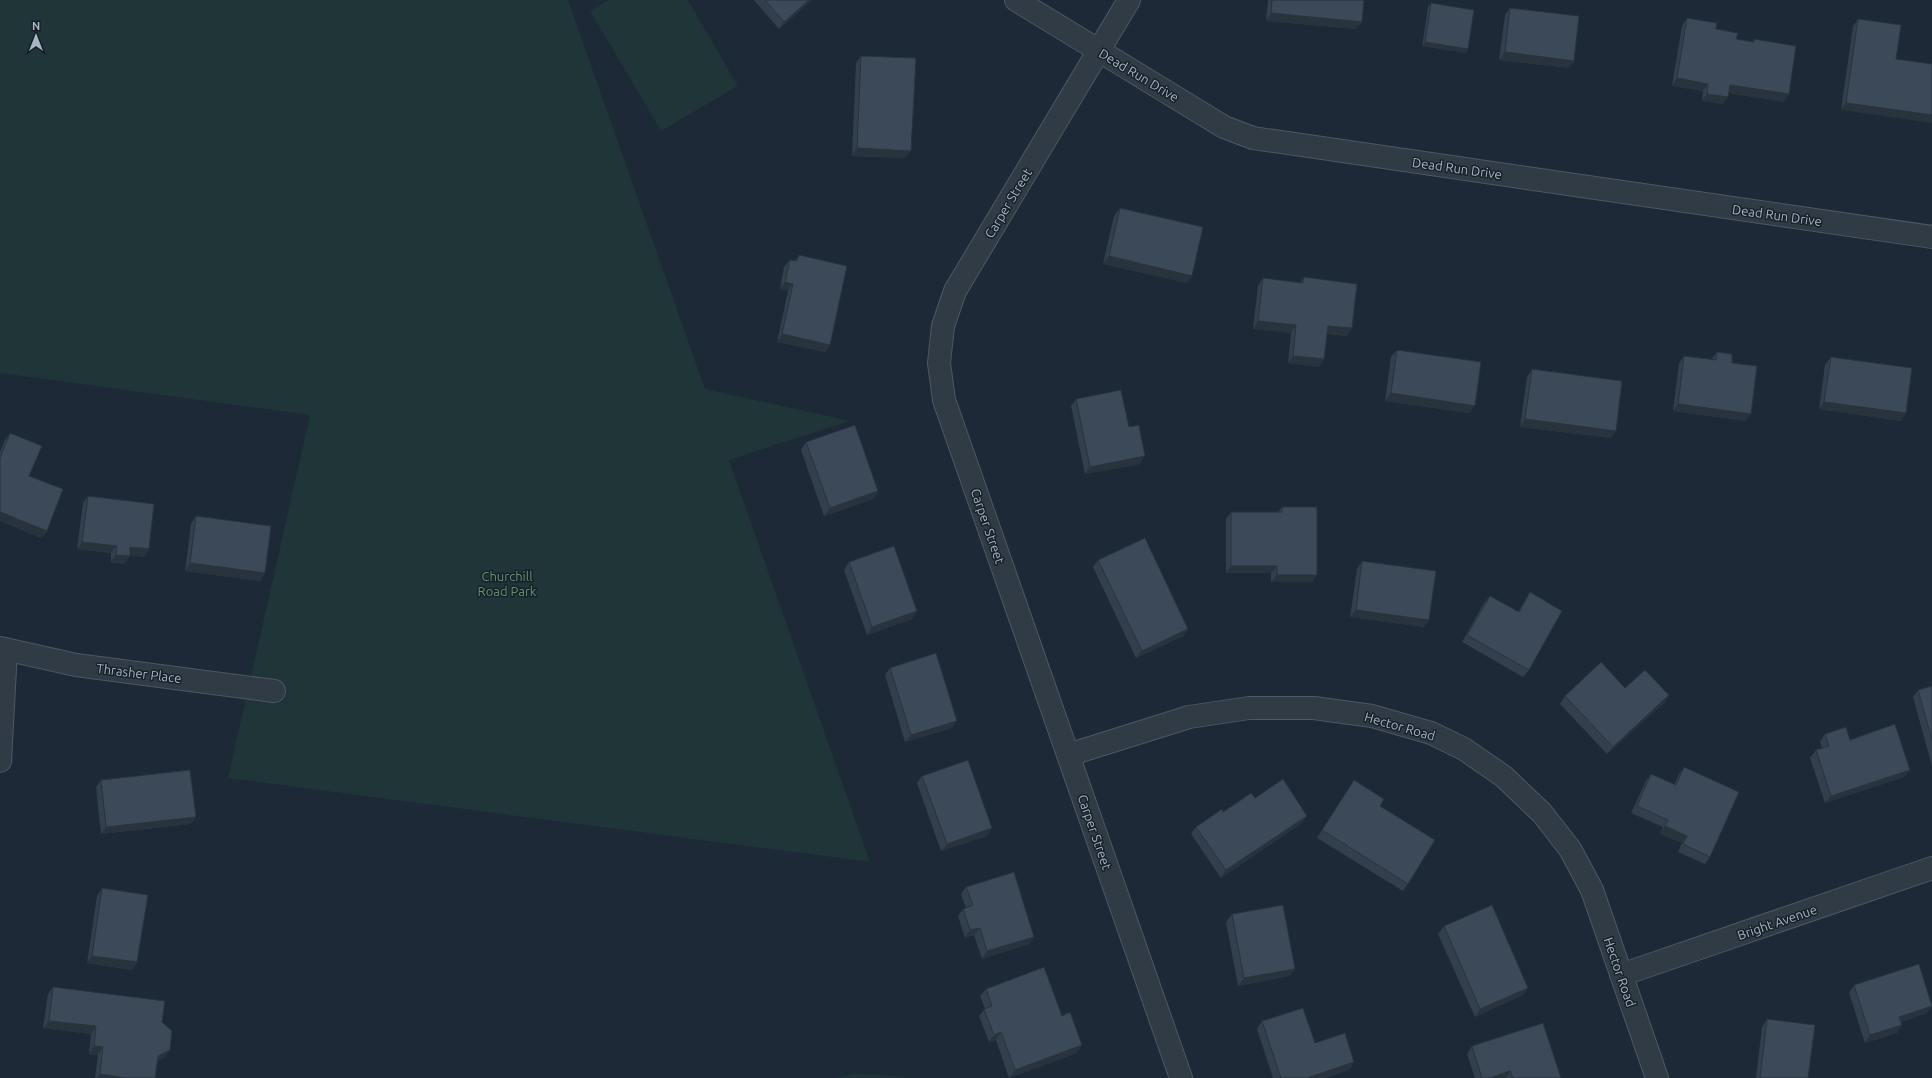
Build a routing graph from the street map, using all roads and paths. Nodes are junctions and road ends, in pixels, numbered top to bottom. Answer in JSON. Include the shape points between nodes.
{"nodes":[{"id":1,"x":1016,"y":0,"type":"edge"},
{"id":2,"x":1129,"y":0,"type":"edge"},
{"id":3,"x":1099,"y":51,"type":"junction"},
{"id":4,"x":1932,"y":237,"type":"edge"},
{"id":5,"x":3,"y":649,"type":"edge"},
{"id":6,"x":274,"y":691,"type":"dead end"},
{"id":7,"x":1068,"y":755,"type":"junction"},
{"id":8,"x":0,"y":761,"type":"edge"},
{"id":9,"x":1932,"y":868,"type":"edge"},
{"id":10,"x":1621,"y":975,"type":"junction"},
{"id":11,"x":1181,"y":1078,"type":"edge"},
{"id":12,"x":1657,"y":1078,"type":"edge"}],
"edges":[{"from":1,"to":3,"type":"street","name":"Dead Run Drive"},
{"from":2,"to":3,"type":"street","name":"Carper Street"},
{"from":3,"to":4,"type":"street","name":"Dead Run Drive","via":[[1224,127],[1253,138]]},
{"from":3,"to":7,"type":"street","name":"Carper Street","via":[[955,292],[943,326],[939,364],[944,400]]},
{"from":5,"to":6,"type":"street","name":"Thrasher Place","via":[[76,665]]},
{"from":5,"to":8,"type":"street"},
{"from":7,"to":10,"type":"street","name":"Hector Road","via":[[1189,717],[1249,708],[1314,708],[1372,716],[1431,733],[1464,749],[1503,776],[1542,813],[1570,849],[1592,890]]},
{"from":7,"to":11,"type":"street","name":"Carper Street"},
{"from":9,"to":10,"type":"street","name":"Bright Avenue"},
{"from":10,"to":12,"type":"street","name":"Hector Road"}]}
